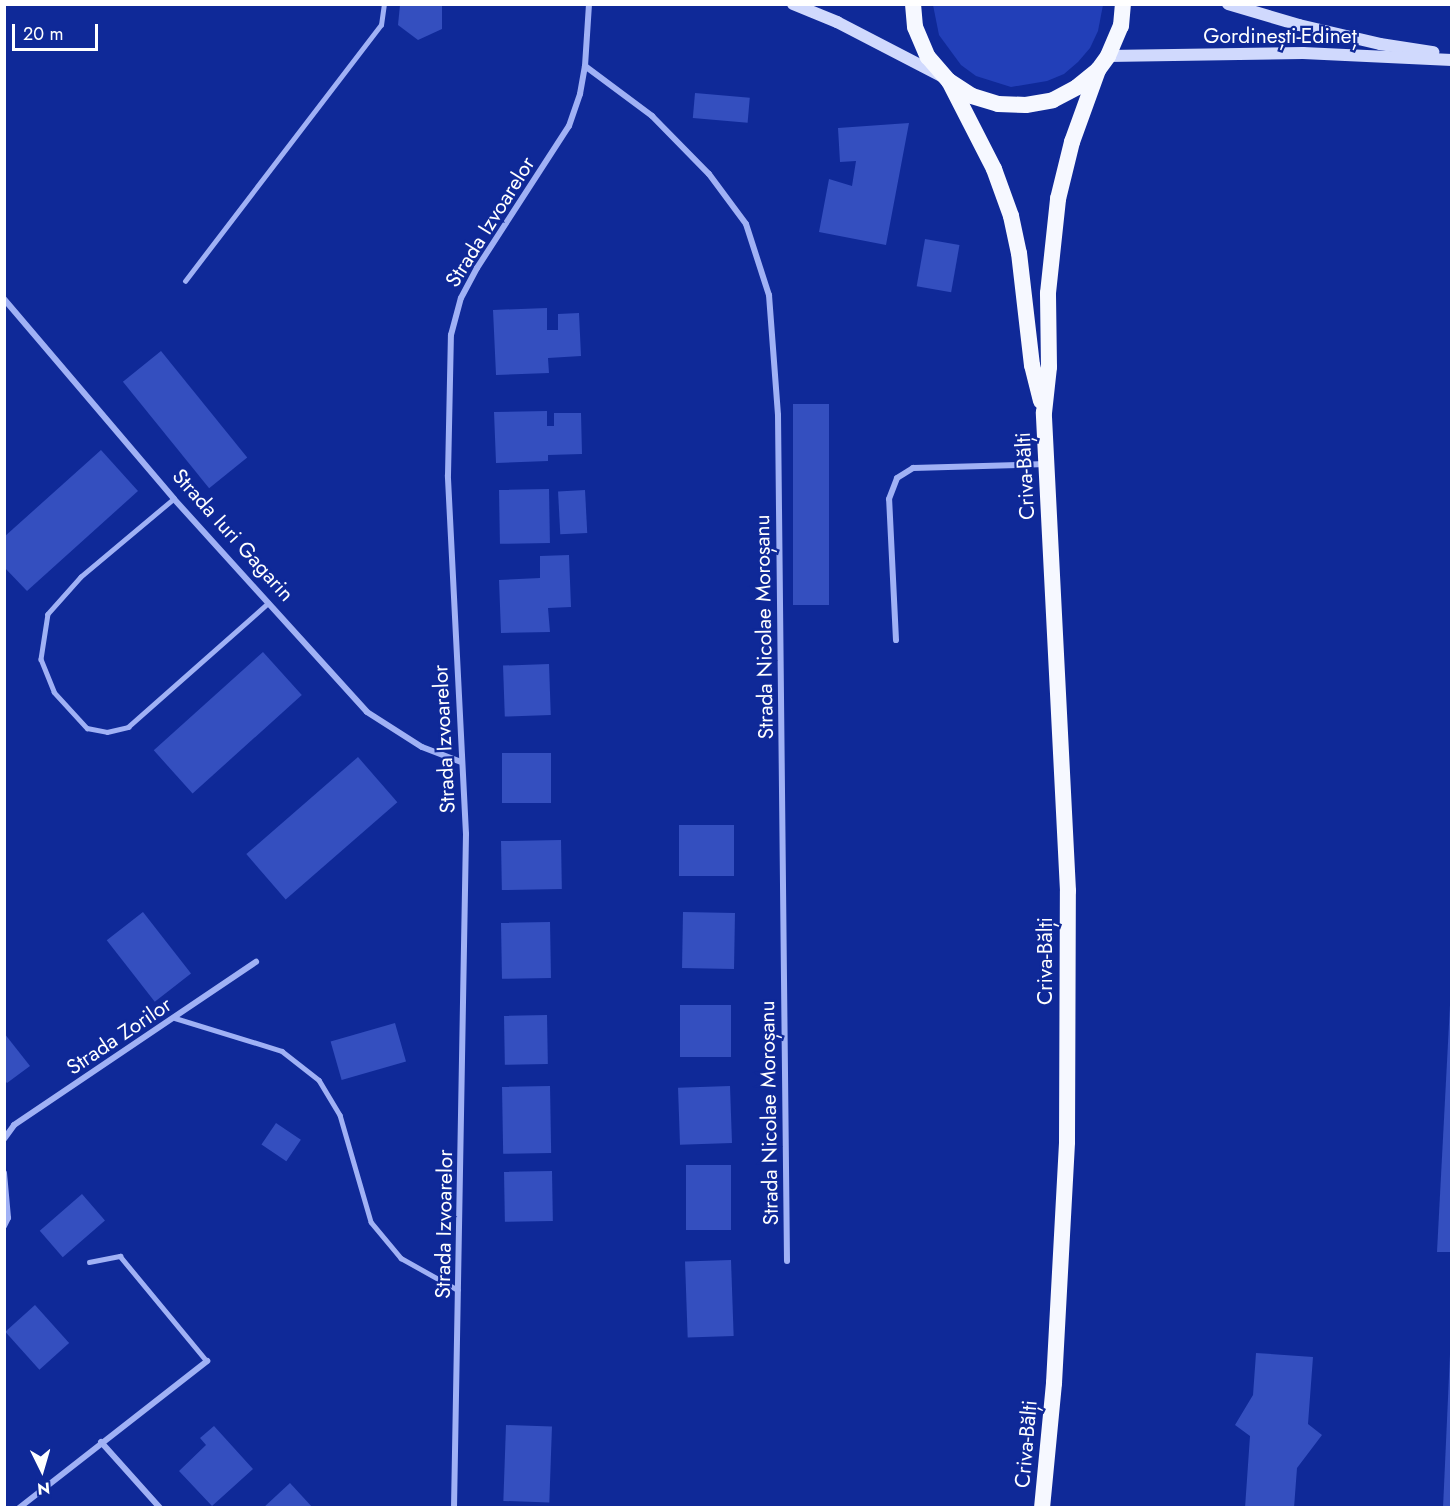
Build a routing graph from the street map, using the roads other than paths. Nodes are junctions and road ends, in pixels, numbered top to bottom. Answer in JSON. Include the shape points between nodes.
{"nodes":[{"id":1,"x":384,"y":4,"type":"edge"},
{"id":2,"x":589,"y":4,"type":"edge"},
{"id":3,"x":793,"y":4,"type":"edge"},
{"id":4,"x":913,"y":4,"type":"edge"},
{"id":5,"x":1123,"y":4,"type":"edge"},
{"id":6,"x":1228,"y":4,"type":"edge"},
{"id":7,"x":1452,"y":57,"type":"edge"},
{"id":8,"x":1103,"y":63,"type":"junction"},
{"id":9,"x":585,"y":66,"type":"junction"},
{"id":10,"x":950,"y":81,"type":"junction"},
{"id":11,"x":185,"y":281,"type":"dead end"},
{"id":12,"x":4,"y":299,"type":"edge"},
{"id":13,"x":1044,"y":413,"type":"junction"},
{"id":14,"x":1047,"y":464,"type":"junction"},
{"id":15,"x":174,"y":499,"type":"junction"},
{"id":16,"x":268,"y":603,"type":"junction"},
{"id":17,"x":896,"y":640,"type":"dead end"},
{"id":18,"x":461,"y":762,"type":"junction"},
{"id":19,"x":256,"y":962,"type":"dead end"},
{"id":20,"x":175,"y":1018,"type":"junction"},
{"id":21,"x":4,"y":1139,"type":"edge"},
{"id":22,"x":4,"y":1173,"type":"edge"},
{"id":23,"x":4,"y":1226,"type":"edge"},
{"id":24,"x":89,"y":1262,"type":"dead end"},
{"id":25,"x":787,"y":1262,"type":"dead end"},
{"id":26,"x":459,"y":1291,"type":"junction"},
{"id":27,"x":207,"y":1361,"type":"joint"},
{"id":28,"x":101,"y":1442,"type":"junction"},
{"id":29,"x":19,"y":1508,"type":"edge"},
{"id":30,"x":160,"y":1508,"type":"edge"},
{"id":31,"x":454,"y":1508,"type":"edge"},
{"id":32,"x":1042,"y":1508,"type":"edge"}],
"edges":[{"from":1,"to":11,"type":"lane","via":[[381,25]]},
{"from":2,"to":9,"type":"street","name":"Strada Izvoarelor"},
{"from":3,"to":10,"type":"main road","via":[[837,22]]},
{"from":4,"to":10,"type":"highway","via":[[915,27],[928,57]]},
{"from":5,"to":8,"type":"highway","name":"Criva-Bălți","via":[[1121,26]]},
{"from":6,"to":7,"type":"main road","name":"Gordinești-Edineț","via":[[1299,25]]},
{"from":7,"to":8,"type":"main road","name":"Gordinești-Edineț","via":[[1303,53]]},
{"from":8,"to":10,"type":"highway","via":[[1077,87],[1053,100],[1026,105],[998,104],[972,96]]},
{"from":8,"to":13,"type":"highway","name":"Criva-Bălți","via":[[1072,142],[1058,199],[1048,293],[1049,367]]},
{"from":9,"to":18,"type":"street","name":"Strada Izvoarelor","via":[[569,126],[477,268],[461,298],[451,335],[448,475]]},
{"from":9,"to":25,"type":"street","name":"Strada Nicolae Moroșanu","via":[[652,116],[710,174],[746,224],[770,295],[778,415]]},
{"from":10,"to":13,"type":"highway","name":"Criva-Bălți","via":[[994,169],[1011,216],[1032,365]]},
{"from":12,"to":15,"type":"street","name":"Strada Iuri Gagarin"},
{"from":13,"to":14,"type":"highway","name":"Criva-Bălți"},
{"from":14,"to":17,"type":"street","via":[[913,468],[897,478],[889,498]]},
{"from":14,"to":32,"type":"highway","name":"Criva-Bălți","via":[[1068,891],[1067,1130],[1054,1383]]},
{"from":15,"to":16,"type":"street","name":"Strada Iuri Gagarin"},
{"from":15,"to":16,"type":"lane","via":[[81,577],[48,614],[41,659],[54,692],[87,728],[107,732],[128,727]]},
{"from":16,"to":18,"type":"street","name":"Strada Iuri Gagarin","via":[[367,712],[422,747]]},
{"from":18,"to":26,"type":"street","name":"Strada Izvoarelor","via":[[466,834]]},
{"from":19,"to":20,"type":"street","name":"Strada Zorilor"},
{"from":20,"to":21,"type":"street","name":"Strada Zorilor","via":[[14,1125]]},
{"from":20,"to":26,"type":"lane","via":[[282,1051],[319,1080],[340,1114],[371,1222],[401,1258]]},
{"from":22,"to":23,"type":"street","via":[[8,1218]]},
{"from":24,"to":27,"type":"lane","via":[[120,1256]]},
{"from":26,"to":31,"type":"street","name":"Strada Izvoarelor"},
{"from":27,"to":28,"type":"street"},
{"from":28,"to":29,"type":"street"},
{"from":28,"to":30,"type":"street"}]}
